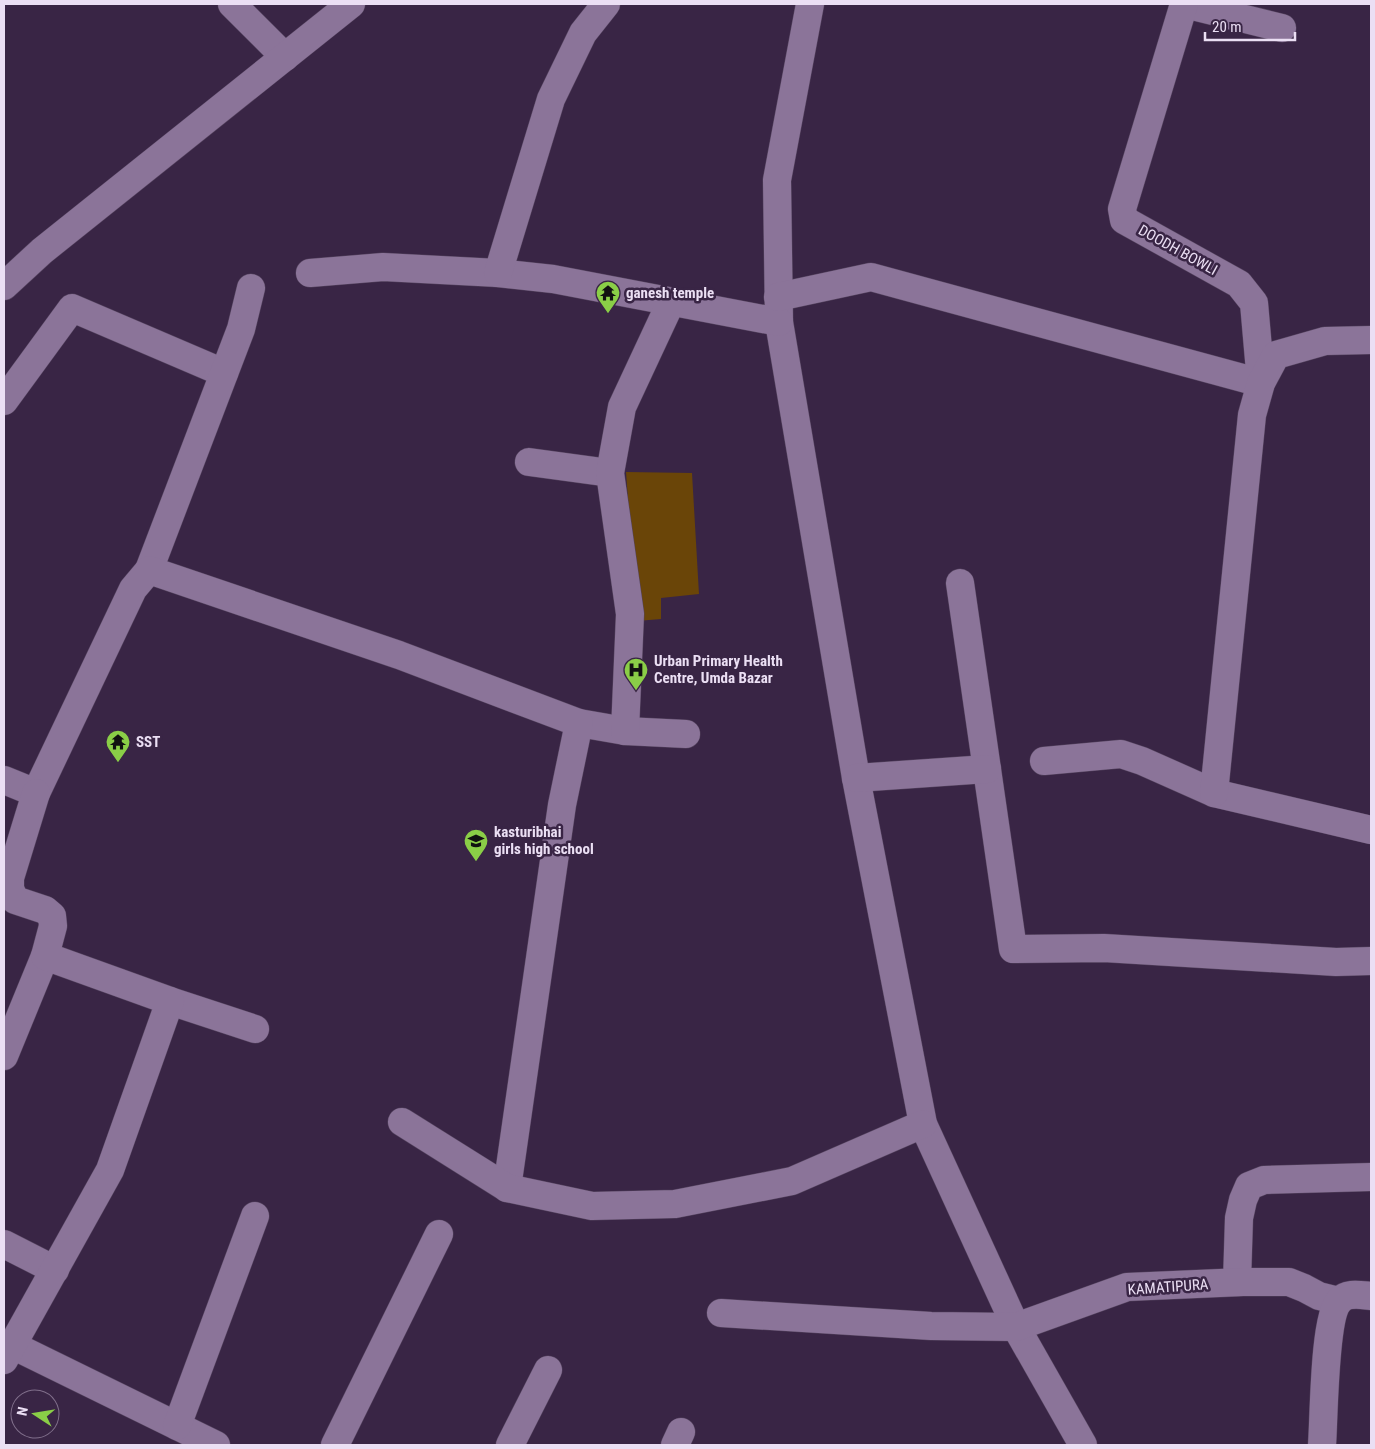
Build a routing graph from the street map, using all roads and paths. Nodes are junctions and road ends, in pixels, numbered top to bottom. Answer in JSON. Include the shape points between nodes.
{"nodes":[{"id":1,"x":232,"y":4,"type":"edge"},
{"id":2,"x":351,"y":4,"type":"edge"},
{"id":3,"x":606,"y":4,"type":"edge"},
{"id":4,"x":810,"y":4,"type":"edge"},
{"id":5,"x":1184,"y":4,"type":"edge"},
{"id":6,"x":1282,"y":28,"type":"dead end"},
{"id":7,"x":285,"y":57,"type":"junction"},
{"id":8,"x":310,"y":273,"type":"dead end"},
{"id":9,"x":498,"y":273,"type":"junction"},
{"id":10,"x":4,"y":286,"type":"edge"},
{"id":11,"x":251,"y":288,"type":"dead end"},
{"id":12,"x":671,"y":302,"type":"junction"},
{"id":13,"x":779,"y":310,"type":"junction"},
{"id":14,"x":1371,"y":340,"type":"edge"},
{"id":15,"x":224,"y":374,"type":"junction"},
{"id":16,"x":1261,"y":383,"type":"junction"},
{"id":17,"x":4,"y":401,"type":"edge"},
{"id":18,"x":529,"y":462,"type":"dead end"},
{"id":19,"x":610,"y":473,"type":"junction"},
{"id":20,"x":149,"y":570,"type":"junction"},
{"id":21,"x":960,"y":584,"type":"dead end"},
{"id":22,"x":579,"y":723,"type":"junction"},
{"id":23,"x":625,"y":731,"type":"junction"},
{"id":24,"x":686,"y":734,"type":"dead end"},
{"id":25,"x":1044,"y":761,"type":"dead end"},
{"id":26,"x":987,"y":769,"type":"junction"},
{"id":27,"x":856,"y":778,"type":"junction"},
{"id":28,"x":4,"y":780,"type":"edge"},
{"id":29,"x":1214,"y":793,"type":"junction"},
{"id":30,"x":36,"y":794,"type":"junction"},
{"id":31,"x":1371,"y":830,"type":"edge"},
{"id":32,"x":45,"y":956,"type":"junction"},
{"id":33,"x":1371,"y":961,"type":"edge"},
{"id":34,"x":170,"y":1001,"type":"junction"},
{"id":35,"x":255,"y":1029,"type":"dead end"},
{"id":36,"x":4,"y":1056,"type":"edge"},
{"id":37,"x":402,"y":1122,"type":"dead end"},
{"id":38,"x":923,"y":1124,"type":"junction"},
{"id":39,"x":1371,"y":1177,"type":"edge"},
{"id":40,"x":507,"y":1188,"type":"junction"},
{"id":41,"x":255,"y":1216,"type":"dead end"},
{"id":42,"x":439,"y":1234,"type":"dead end"},
{"id":43,"x":4,"y":1244,"type":"edge"},
{"id":44,"x":54,"y":1270,"type":"junction"},
{"id":45,"x":1237,"y":1282,"type":"junction"},
{"id":46,"x":1371,"y":1296,"type":"edge"},
{"id":47,"x":1339,"y":1301,"type":"junction"},
{"id":48,"x":721,"y":1313,"type":"dead end"},
{"id":49,"x":1016,"y":1327,"type":"junction"},
{"id":50,"x":8,"y":1352,"type":"edge"},
{"id":51,"x":548,"y":1370,"type":"dead end"},
{"id":52,"x":177,"y":1426,"type":"junction"},
{"id":53,"x":216,"y":1445,"type":"edge"},
{"id":54,"x":335,"y":1445,"type":"edge"},
{"id":55,"x":510,"y":1445,"type":"edge"},
{"id":56,"x":1083,"y":1445,"type":"edge"},
{"id":57,"x":1322,"y":1445,"type":"edge"}],
"edges":[{"from":1,"to":7,"type":"street"},
{"from":2,"to":7,"type":"street"},
{"from":3,"to":9,"type":"street","via":[[583,33],[551,99]]},
{"from":4,"to":13,"type":"street","via":[[777,180]]},
{"from":5,"to":6,"type":"street"},
{"from":5,"to":16,"type":"street","name":"DOODH BOWLI","via":[[1122,210],[1124,220],[1239,284],[1254,303]]},
{"from":7,"to":10,"type":"street","via":[[42,251]]},
{"from":8,"to":9,"type":"street","via":[[383,267]]},
{"from":9,"to":12,"type":"street","via":[[553,278]]},
{"from":11,"to":15,"type":"street","via":[[241,329]]},
{"from":12,"to":13,"type":"street"},
{"from":12,"to":19,"type":"street","via":[[622,407]]},
{"from":13,"to":16,"type":"street","via":[[871,277]]},
{"from":13,"to":27,"type":"street"},
{"from":14,"to":16,"type":"street","via":[[1325,341],[1276,355]]},
{"from":15,"to":17,"type":"street","via":[[72,308]]},
{"from":15,"to":20,"type":"street"},
{"from":16,"to":29,"type":"street","via":[[1252,415]]},
{"from":18,"to":19,"type":"street"},
{"from":19,"to":23,"type":"street","via":[[630,614]]},
{"from":20,"to":22,"type":"street","via":[[399,655]]},
{"from":20,"to":30,"type":"street","via":[[133,589]]},
{"from":21,"to":26,"type":"street"},
{"from":22,"to":23,"type":"street"},
{"from":22,"to":40,"type":"street","via":[[562,805]]},
{"from":23,"to":24,"type":"street"},
{"from":25,"to":29,"type":"street","via":[[1121,754]]},
{"from":26,"to":27,"type":"street"},
{"from":26,"to":33,"type":"street","via":[[1013,949],[1104,948],[1336,962]]},
{"from":27,"to":38,"type":"street"},
{"from":28,"to":30,"type":"street"},
{"from":29,"to":31,"type":"street"},
{"from":30,"to":32,"type":"street","via":[[10,878],[10,889],[15,900],[45,910],[52,916],[53,926]]},
{"from":32,"to":34,"type":"street"},
{"from":32,"to":36,"type":"street"},
{"from":34,"to":35,"type":"street"},
{"from":34,"to":44,"type":"street","via":[[110,1170]]},
{"from":37,"to":40,"type":"street"},
{"from":38,"to":40,"type":"street","via":[[792,1181],[675,1204],[592,1206]]},
{"from":38,"to":49,"type":"street"},
{"from":39,"to":45,"type":"street","via":[[1264,1180],[1249,1186],[1239,1218]]},
{"from":41,"to":52,"type":"street"},
{"from":42,"to":54,"type":"street"},
{"from":43,"to":44,"type":"street"},
{"from":44,"to":50,"type":"street"},
{"from":45,"to":47,"type":"street","name":"KAMATIPURA","via":[[1289,1282]]},
{"from":45,"to":49,"type":"street","name":"KAMATIPURA","via":[[1127,1287]]},
{"from":46,"to":47,"type":"street","via":[[1351,1294]]},
{"from":47,"to":57,"type":"street","via":[[1328,1331]]},
{"from":48,"to":49,"type":"street","via":[[931,1326]]},
{"from":49,"to":56,"type":"street"},
{"from":50,"to":52,"type":"street"},
{"from":51,"to":55,"type":"street"},
{"from":52,"to":53,"type":"street"}]}
